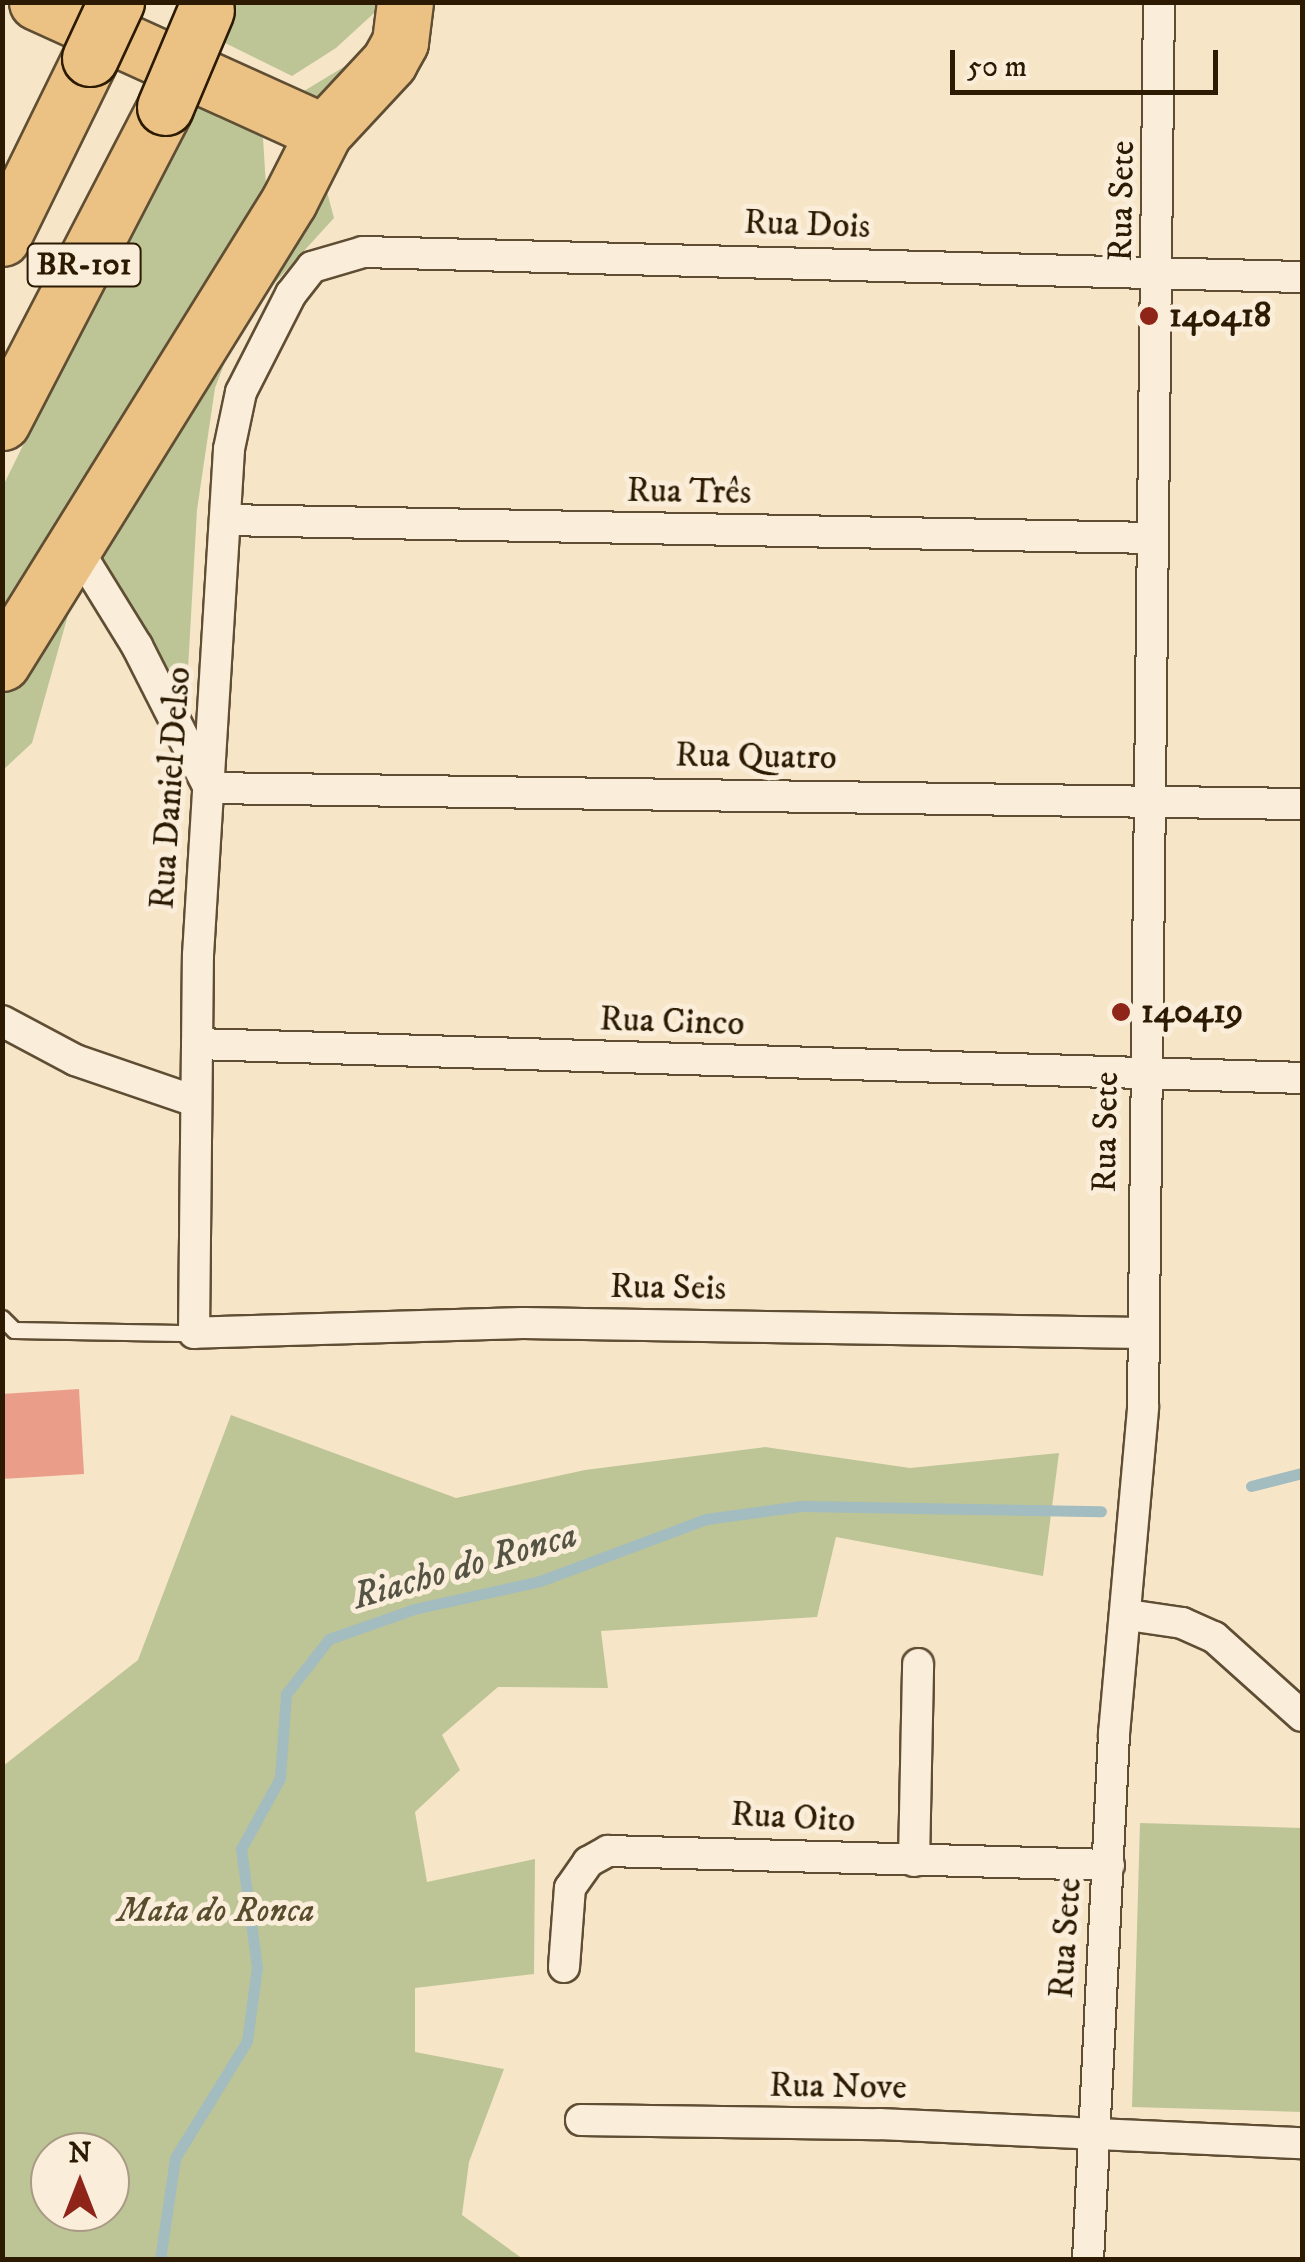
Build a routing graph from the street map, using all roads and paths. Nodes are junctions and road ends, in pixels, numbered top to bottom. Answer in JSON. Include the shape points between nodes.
{"nodes":[{"id":1,"x":38,"y":2,"type":"edge"},
{"id":2,"x":116,"y":2,"type":"edge"},
{"id":3,"x":405,"y":2,"type":"edge"},
{"id":4,"x":1159,"y":2,"type":"edge"},
{"id":5,"x":208,"y":6,"type":"edge"},
{"id":6,"x":324,"y":132,"type":"junction"},
{"id":7,"x":2,"y":238,"type":"edge"},
{"id":8,"x":312,"y":268,"type":"joint"},
{"id":9,"x":1158,"y":273,"type":"junction"},
{"id":10,"x":1302,"y":277,"type":"edge"},
{"id":11,"x":2,"y":422,"type":"edge"},
{"id":12,"x":225,"y":520,"type":"junction"},
{"id":13,"x":1152,"y":538,"type":"junction"},
{"id":14,"x":74,"y":544,"type":"junction"},
{"id":15,"x":2,"y":663,"type":"edge"},
{"id":16,"x":209,"y":788,"type":"junction"},
{"id":17,"x":1154,"y":804,"type":"junction"},
{"id":18,"x":1302,"y":804,"type":"edge"},
{"id":19,"x":2,"y":1021,"type":"edge"},
{"id":20,"x":197,"y":1044,"type":"junction"},
{"id":21,"x":1144,"y":1076,"type":"junction"},
{"id":22,"x":1302,"y":1078,"type":"edge"},
{"id":23,"x":195,"y":1101,"type":"junction"},
{"id":24,"x":6,"y":1330,"type":"edge"},
{"id":25,"x":194,"y":1333,"type":"junction"},
{"id":26,"x":1142,"y":1333,"type":"junction"},
{"id":27,"x":1128,"y":1615,"type":"junction"},
{"id":28,"x":918,"y":1664,"type":"dead end"},
{"id":29,"x":1302,"y":1716,"type":"edge"},
{"id":30,"x":914,"y":1861,"type":"junction"},
{"id":31,"x":1109,"y":1865,"type":"junction"},
{"id":32,"x":564,"y":1967,"type":"dead end"},
{"id":33,"x":581,"y":2120,"type":"dead end"},
{"id":34,"x":1094,"y":2134,"type":"junction"},
{"id":35,"x":1302,"y":2143,"type":"edge"},
{"id":36,"x":1088,"y":2260,"type":"edge"}],
"edges":[{"from":1,"to":6,"type":"highway"},
{"from":2,"to":7,"type":"highway","number":"BR-101","bridge":true},
{"from":3,"to":6,"type":"highway","via":[[400,42],[388,62]]},
{"from":4,"to":9,"type":"street","name":"Rua Sete"},
{"from":5,"to":11,"type":"highway","number":"BR-101","bridge":true,"via":[[165,107]]},
{"from":6,"to":14,"type":"highway","via":[[289,202]]},
{"from":8,"to":9,"type":"street","name":"Rua Dois","via":[[392,251]]},
{"from":8,"to":12,"type":"street","name":"Rua Daniel Delso","via":[[241,392]]},
{"from":9,"to":10,"type":"street","name":"Rua Dois"},
{"from":9,"to":13,"type":"street","name":"Rua Sete"},
{"from":12,"to":13,"type":"street","name":"Rua Três"},
{"from":12,"to":16,"type":"street","name":"Rua Daniel Delso"},
{"from":13,"to":17,"type":"street","name":"Rua Sete"},
{"from":14,"to":15,"type":"highway"},
{"from":14,"to":16,"type":"street"},
{"from":16,"to":17,"type":"street","name":"Rua Quatro"},
{"from":16,"to":20,"type":"street","name":"Rua Daniel Delso"},
{"from":17,"to":18,"type":"street","name":"Rua Quatro"},
{"from":17,"to":21,"type":"street","name":"Rua Sete"},
{"from":19,"to":23,"type":"street","via":[[75,1060]]},
{"from":20,"to":21,"type":"street","name":"Rua Cinco"},
{"from":20,"to":23,"type":"street","name":"Rua Daniel Delso"},
{"from":21,"to":22,"type":"street","name":"Rua Cinco"},
{"from":21,"to":26,"type":"street","name":"Rua Sete"},
{"from":23,"to":25,"type":"street","name":"Rua Daniel Delso"},
{"from":24,"to":25,"type":"lane"},
{"from":25,"to":26,"type":"street","name":"Rua Seis","via":[[522,1323]]},
{"from":26,"to":27,"type":"street","name":"Rua Sete"},
{"from":27,"to":29,"type":"street","via":[[1182,1622],[1214,1637]]},
{"from":27,"to":31,"type":"street","name":"Rua Sete"},
{"from":28,"to":30,"type":"street"},
{"from":30,"to":31,"type":"street","name":"Rua Oito"},
{"from":30,"to":32,"type":"street","name":"Rua Oito","via":[[608,1851],[588,1862],[570,1888]]},
{"from":31,"to":34,"type":"street","name":"Rua Sete"},
{"from":33,"to":34,"type":"street","name":"Rua Nove"},
{"from":34,"to":35,"type":"street","name":"Rua Nove"},
{"from":34,"to":36,"type":"street","name":"Rua Sete"}]}
